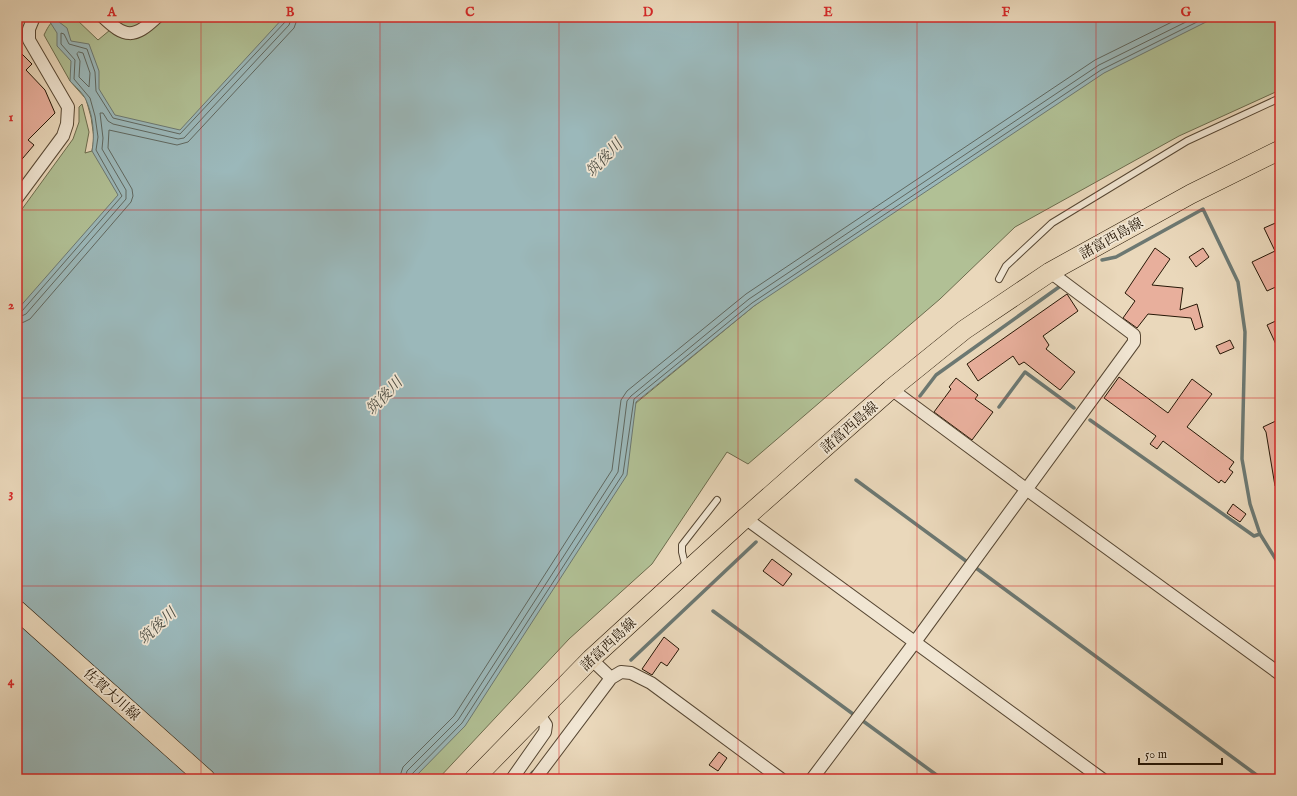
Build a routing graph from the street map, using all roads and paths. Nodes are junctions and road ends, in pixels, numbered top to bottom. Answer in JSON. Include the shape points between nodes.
{"nodes":[{"id":1,"x":34,"y":17,"type":"edge"},
{"id":2,"x":103,"y":17,"type":"edge"},
{"id":3,"x":157,"y":17,"type":"edge"},
{"id":4,"x":1280,"y":98,"type":"edge"},
{"id":5,"x":1280,"y":150,"type":"edge"},
{"id":6,"x":17,"y":198,"type":"edge"},
{"id":7,"x":1050,"y":272,"type":"junction"},
{"id":8,"x":999,"y":279,"type":"dead end"},
{"id":9,"x":891,"y":389,"type":"junction"},
{"id":10,"x":1026,"y":489,"type":"junction"},
{"id":11,"x":717,"y":500,"type":"dead end"},
{"id":12,"x":745,"y":518,"type":"junction"},
{"id":13,"x":687,"y":571,"type":"junction"},
{"id":14,"x":17,"y":610,"type":"edge"},
{"id":15,"x":915,"y":642,"type":"junction"},
{"id":16,"x":591,"y":660,"type":"junction"},
{"id":17,"x":1280,"y":674,"type":"edge"},
{"id":18,"x":611,"y":678,"type":"junction"},
{"id":19,"x":538,"y":713,"type":"junction"},
{"id":20,"x":206,"y":779,"type":"edge"},
{"id":21,"x":474,"y":779,"type":"edge"},
{"id":22,"x":512,"y":779,"type":"edge"},
{"id":23,"x":535,"y":779,"type":"edge"},
{"id":24,"x":781,"y":779,"type":"edge"},
{"id":25,"x":812,"y":779,"type":"edge"},
{"id":26,"x":1102,"y":779,"type":"edge"}],
"edges":[{"from":1,"to":6,"type":"street","via":[[29,29],[29,40],[68,107],[67,124],[64,136]]},
{"from":2,"to":3,"type":"street","via":[[117,30],[128,34],[140,32]]},
{"from":4,"to":8,"type":"lane","via":[[1187,141],[1052,223],[1006,266]]},
{"from":5,"to":7,"type":"main road","name":"諸富西島線","via":[[1191,194]]},
{"from":7,"to":9,"type":"main road","name":"諸富西島線","via":[[964,330]]},
{"from":7,"to":10,"type":"street","via":[[1135,338]]},
{"from":9,"to":10,"type":"street"},
{"from":9,"to":12,"type":"main road","name":"諸富西島線"},
{"from":10,"to":15,"type":"street"},
{"from":10,"to":17,"type":"street"},
{"from":11,"to":13,"type":"lane","via":[[682,545]]},
{"from":12,"to":13,"type":"main road","name":"諸富西島線"},
{"from":12,"to":15,"type":"street"},
{"from":13,"to":16,"type":"main road","name":"諸富西島線"},
{"from":14,"to":20,"type":"main road","name":"佐賀大川線"},
{"from":15,"to":25,"type":"street"},
{"from":15,"to":26,"type":"street"},
{"from":16,"to":18,"type":"street"},
{"from":16,"to":19,"type":"main road","name":"諸富西島線"},
{"from":18,"to":23,"type":"street"},
{"from":18,"to":24,"type":"street","via":[[621,672],[631,673],[651,683]]},
{"from":19,"to":21,"type":"main road","name":"諸富西島線"},
{"from":19,"to":22,"type":"street","via":[[546,725],[545,732]]}]}
